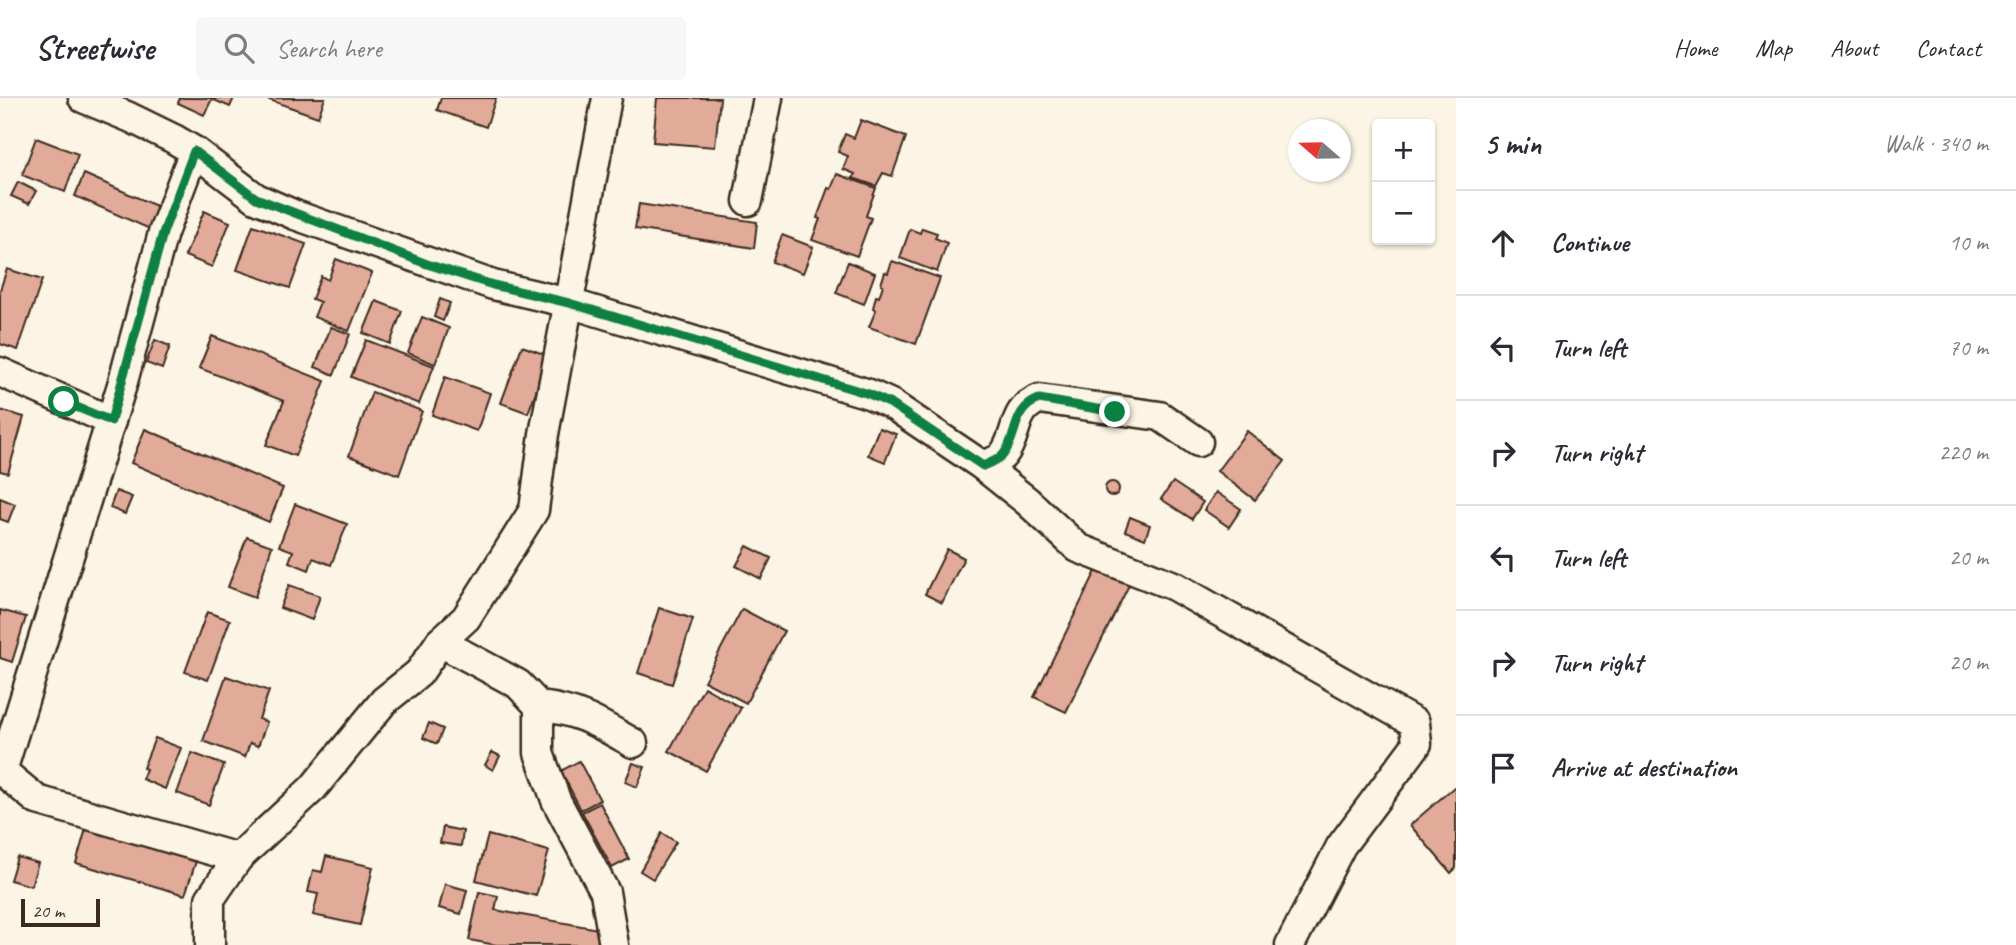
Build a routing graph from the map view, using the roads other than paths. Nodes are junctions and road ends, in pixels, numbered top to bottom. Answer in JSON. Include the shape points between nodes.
{"nodes":[{"id":1,"x":83,"y":98,"type":"edge"},
{"id":2,"x":607,"y":98,"type":"edge"},
{"id":3,"x":768,"y":98,"type":"edge"},
{"id":4,"x":194,"y":151,"type":"junction"},
{"id":5,"x":748,"y":201,"type":"dead end"},
{"id":6,"x":569,"y":303,"type":"junction"},
{"id":7,"x":0,"y":372,"type":"edge"},
{"id":8,"x":111,"y":421,"type":"junction"},
{"id":9,"x":1198,"y":442,"type":"dead end"},
{"id":10,"x":983,"y":466,"type":"junction"},
{"id":11,"x":440,"y":642,"type":"junction"},
{"id":12,"x":539,"y":706,"type":"junction"},
{"id":13,"x":633,"y":743,"type":"dead end"},
{"id":14,"x":4,"y":752,"type":"edge"},
{"id":15,"x":238,"y":858,"type":"junction"},
{"id":16,"x":210,"y":945,"type":"edge"},
{"id":17,"x":614,"y":945,"type":"edge"},
{"id":18,"x":1290,"y":945,"type":"edge"}],
"edges":[{"from":1,"to":4,"type":"street"},
{"from":2,"to":6,"type":"street"},
{"from":3,"to":5,"type":"street"},
{"from":4,"to":6,"type":"street","via":[[256,198],[295,215],[493,285]]},
{"from":4,"to":8,"type":"street","via":[[163,233]]},
{"from":6,"to":10,"type":"street","via":[[869,394]]},
{"from":6,"to":11,"type":"street","via":[[534,510],[466,618]]},
{"from":7,"to":8,"type":"street"},
{"from":8,"to":14,"type":"street"},
{"from":9,"to":10,"type":"street","via":[[1160,416],[1039,399],[1020,413],[1004,454]]},
{"from":10,"to":18,"type":"street","via":[[1078,548],[1174,586],[1415,723],[1417,744],[1342,846]]},
{"from":11,"to":12,"type":"street","via":[[518,684]]},
{"from":11,"to":15,"type":"street","via":[[419,673],[384,701],[313,788]]},
{"from":12,"to":13,"type":"street","via":[[567,709]]},
{"from":12,"to":17,"type":"street","via":[[539,753],[556,800],[605,891]]},
{"from":14,"to":15,"type":"street","via":[[2,771],[37,800]]},
{"from":15,"to":16,"type":"street","via":[[210,899]]}]}
